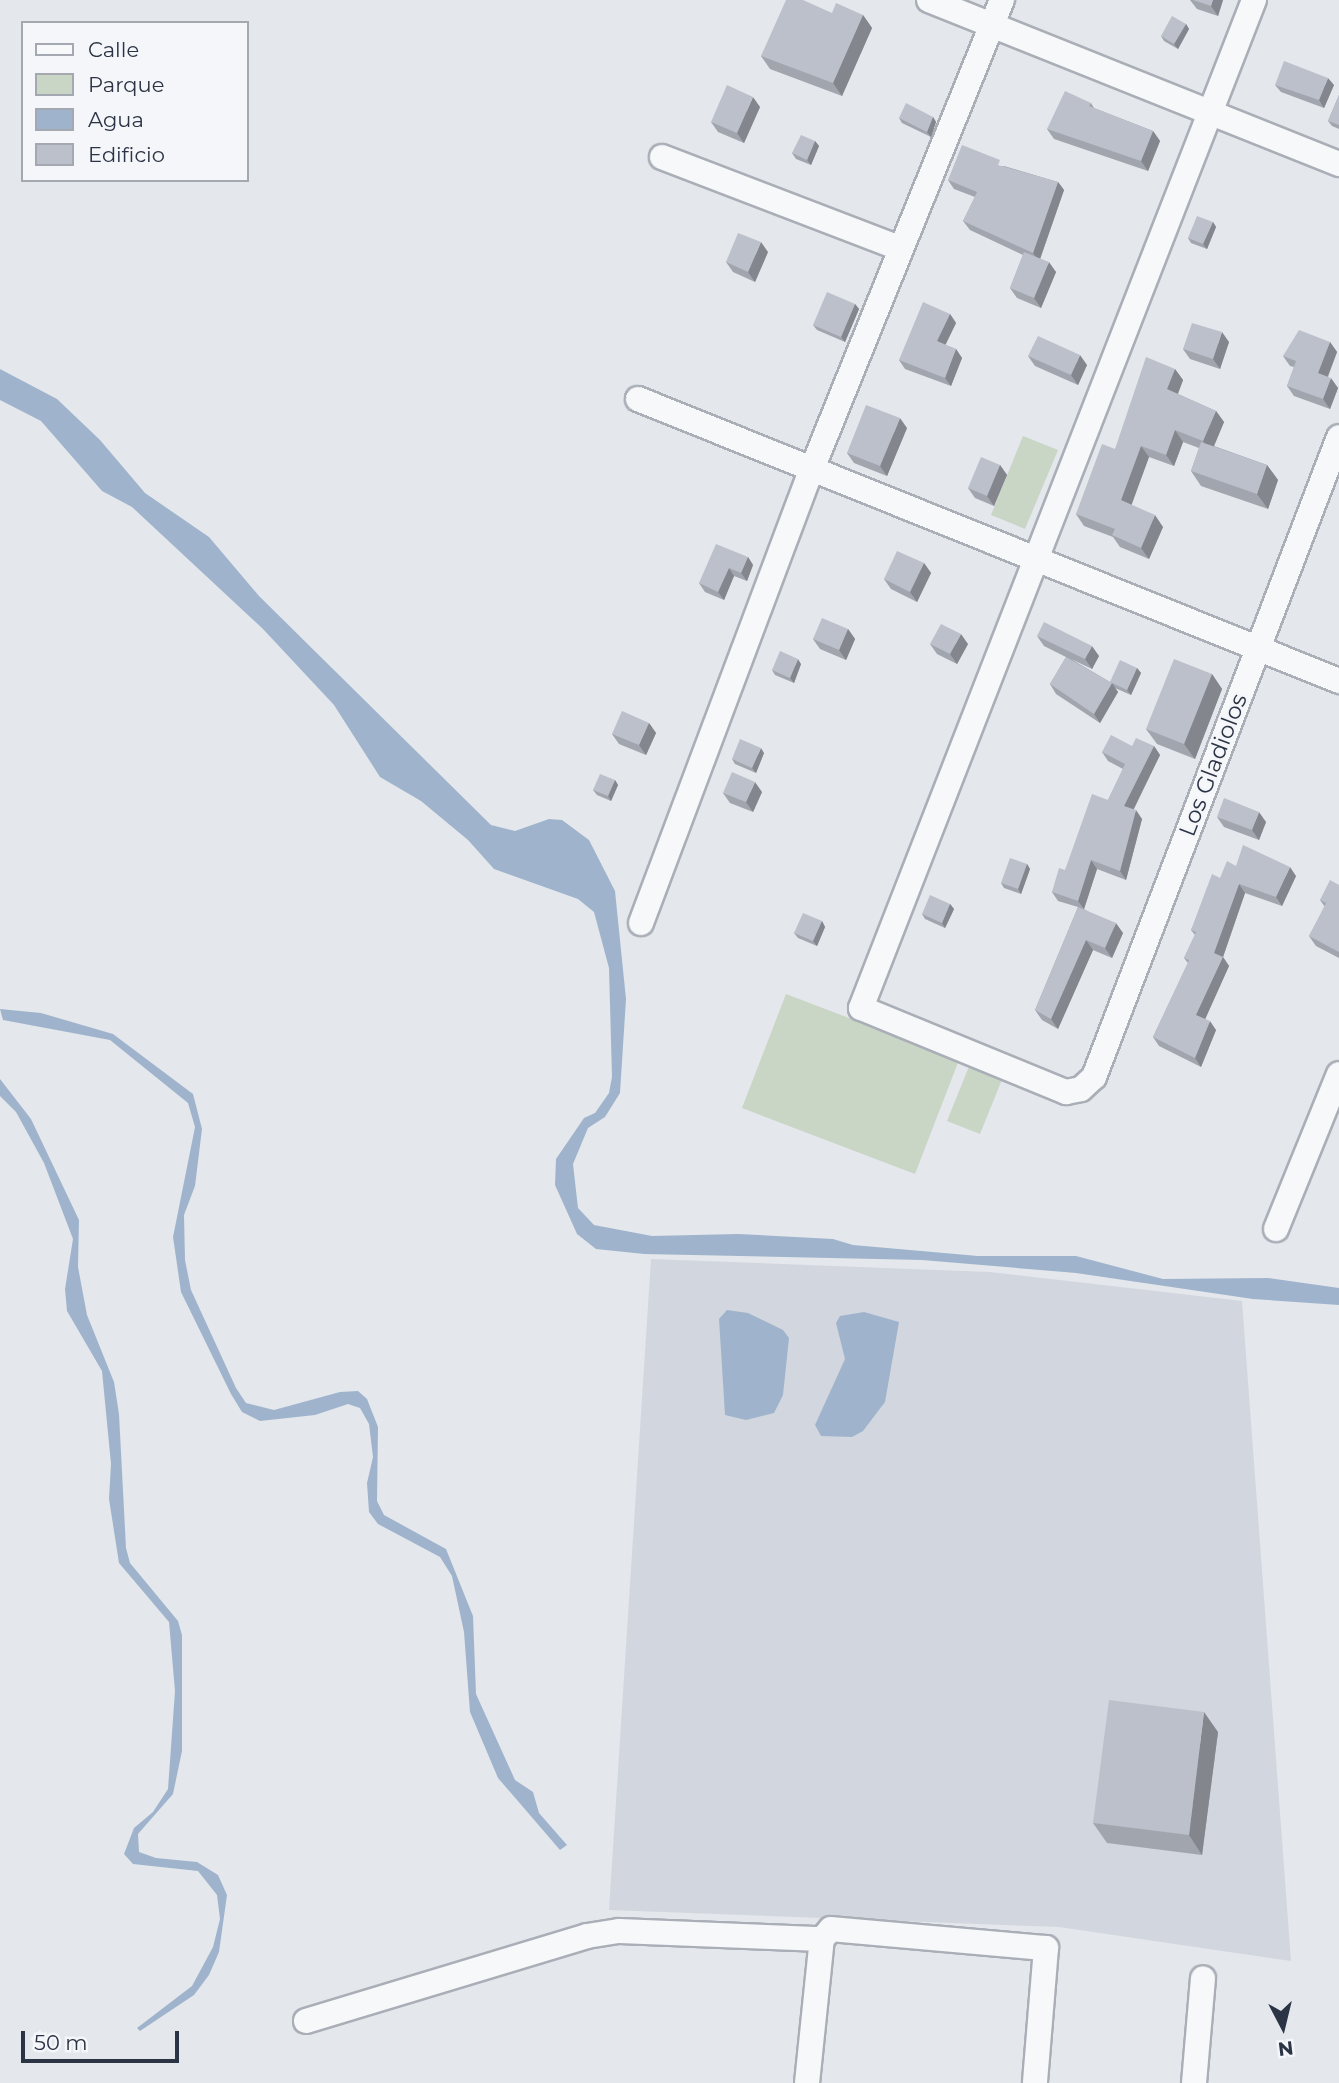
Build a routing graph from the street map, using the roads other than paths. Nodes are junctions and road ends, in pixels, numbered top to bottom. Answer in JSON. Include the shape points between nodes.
{"nodes":[{"id":1,"x":929,"y":0,"type":"edge"},
{"id":2,"x":1002,"y":0,"type":"edge"},
{"id":3,"x":1254,"y":0,"type":"edge"},
{"id":4,"x":992,"y":25,"type":"junction"},
{"id":5,"x":1208,"y":110,"type":"junction"},
{"id":6,"x":662,"y":157,"type":"dead end"},
{"id":7,"x":1339,"y":164,"type":"edge"},
{"id":8,"x":899,"y":248,"type":"junction"},
{"id":9,"x":638,"y":399,"type":"dead end"},
{"id":10,"x":1339,"y":437,"type":"edge"},
{"id":11,"x":812,"y":469,"type":"junction"},
{"id":12,"x":1038,"y":559,"type":"junction"},
{"id":13,"x":1257,"y":648,"type":"junction"},
{"id":14,"x":1339,"y":681,"type":"edge"},
{"id":15,"x":641,"y":923,"type":"dead end"},
{"id":16,"x":1339,"y":1074,"type":"edge"},
{"id":17,"x":1276,"y":1229,"type":"dead end"},
{"id":18,"x":822,"y":1939,"type":"junction"},
{"id":19,"x":1203,"y":1978,"type":"dead end"},
{"id":20,"x":306,"y":2021,"type":"dead end"},
{"id":21,"x":807,"y":2083,"type":"edge"},
{"id":22,"x":1035,"y":2083,"type":"edge"},
{"id":23,"x":1194,"y":2083,"type":"edge"}],
"edges":[{"from":1,"to":4,"type":"street"},
{"from":2,"to":4,"type":"street"},
{"from":3,"to":5,"type":"street"},
{"from":4,"to":5,"type":"street"},
{"from":4,"to":8,"type":"street"},
{"from":5,"to":7,"type":"street"},
{"from":5,"to":12,"type":"street"},
{"from":6,"to":8,"type":"street"},
{"from":8,"to":11,"type":"street"},
{"from":9,"to":11,"type":"street"},
{"from":10,"to":13,"type":"street","name":"Los Gladiolos"},
{"from":11,"to":12,"type":"street"},
{"from":11,"to":15,"type":"street"},
{"from":12,"to":13,"type":"street"},
{"from":12,"to":13,"type":"street","name":"Los Gladiolos","via":[[861,1009],[1066,1092],[1081,1089],[1094,1077]]},
{"from":13,"to":14,"type":"street"},
{"from":16,"to":17,"type":"street"},
{"from":18,"to":20,"type":"street","via":[[619,1931],[587,1936]]},
{"from":18,"to":21,"type":"street"},
{"from":18,"to":22,"type":"street","via":[[831,1928],[1046,1948]]},
{"from":19,"to":23,"type":"street"}]}
